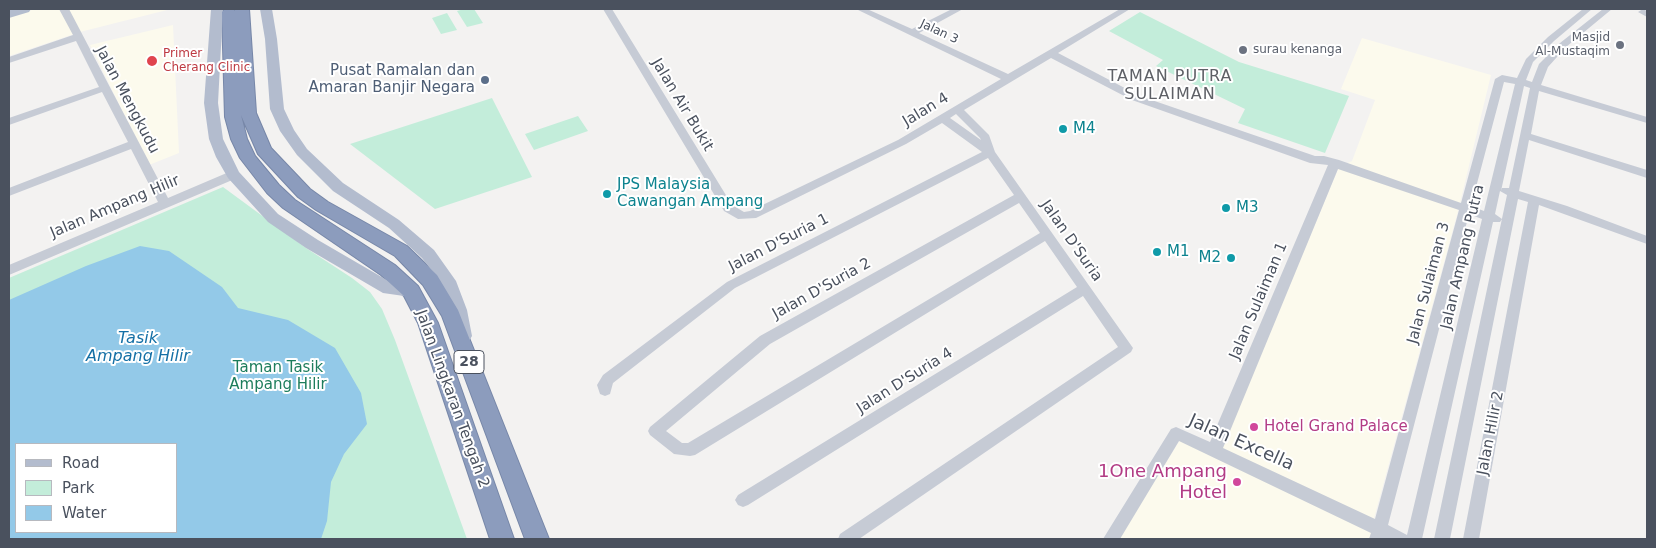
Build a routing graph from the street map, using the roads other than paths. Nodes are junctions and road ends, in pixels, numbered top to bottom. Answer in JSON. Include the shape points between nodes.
{"nodes":[{"id":1,"x":25,"y":9,"type":"edge"},
{"id":2,"x":64,"y":9,"type":"edge"},
{"id":3,"x":217,"y":9,"type":"edge"},
{"id":4,"x":229,"y":9,"type":"edge"},
{"id":5,"x":242,"y":9,"type":"edge"},
{"id":6,"x":266,"y":9,"type":"edge"},
{"id":7,"x":608,"y":9,"type":"edge"},
{"id":8,"x":860,"y":9,"type":"edge"},
{"id":9,"x":959,"y":9,"type":"edge"},
{"id":10,"x":1126,"y":9,"type":"edge"},
{"id":11,"x":1588,"y":9,"type":"edge"},
{"id":12,"x":1608,"y":9,"type":"edge"},
{"id":13,"x":9,"y":14,"type":"edge"},
{"id":14,"x":912,"y":33,"type":"junction"},
{"id":15,"x":77,"y":37,"type":"junction"},
{"id":16,"x":1054,"y":51,"type":"junction"},
{"id":17,"x":9,"y":60,"type":"edge"},
{"id":18,"x":1008,"y":78,"type":"junction"},
{"id":19,"x":1520,"y":82,"type":"junction"},
{"id":20,"x":1534,"y":87,"type":"junction"},
{"id":21,"x":105,"y":88,"type":"junction"},
{"id":22,"x":958,"y":109,"type":"junction"},
{"id":23,"x":943,"y":118,"type":"junction"},
{"id":24,"x":1647,"y":120,"type":"edge"},
{"id":25,"x":9,"y":122,"type":"edge"},
{"id":26,"x":1524,"y":135,"type":"junction"},
{"id":27,"x":133,"y":144,"type":"junction"},
{"id":28,"x":990,"y":152,"type":"junction"},
{"id":29,"x":1330,"y":161,"type":"junction"},
{"id":30,"x":1647,"y":174,"type":"edge"},
{"id":31,"x":233,"y":175,"type":"junction"},
{"id":32,"x":1496,"y":189,"type":"junction"},
{"id":33,"x":9,"y":192,"type":"edge"},
{"id":34,"x":1511,"y":194,"type":"junction"},
{"id":35,"x":1020,"y":197,"type":"junction"},
{"id":36,"x":165,"y":204,"type":"junction"},
{"id":37,"x":1533,"y":204,"type":"junction"},
{"id":38,"x":1466,"y":209,"type":"junction"},
{"id":39,"x":734,"y":213,"type":"joint"},
{"id":40,"x":1578,"y":216,"type":"junction"},
{"id":41,"x":1489,"y":217,"type":"junction"},
{"id":42,"x":1506,"y":223,"type":"junction"},
{"id":43,"x":345,"y":229,"type":"junction"},
{"id":44,"x":1046,"y":235,"type":"junction"},
{"id":45,"x":1647,"y":240,"type":"edge"},
{"id":46,"x":9,"y":270,"type":"edge"},
{"id":47,"x":1084,"y":289,"type":"junction"},
{"id":48,"x":411,"y":291,"type":"junction"},
{"id":49,"x":466,"y":353,"type":"junction"},
{"id":50,"x":605,"y":390,"type":"dead end"},
{"id":51,"x":1214,"y":451,"type":"junction"},
{"id":52,"x":743,"y":500,"type":"dead end"},
{"id":53,"x":1379,"y":534,"type":"edge"},
{"id":54,"x":502,"y":539,"type":"edge"},
{"id":55,"x":537,"y":539,"type":"edge"},
{"id":56,"x":846,"y":539,"type":"edge"},
{"id":57,"x":1112,"y":539,"type":"edge"},
{"id":58,"x":1401,"y":539,"type":"edge"},
{"id":59,"x":1414,"y":539,"type":"edge"},
{"id":60,"x":1442,"y":539,"type":"edge"},
{"id":61,"x":1471,"y":539,"type":"edge"}],
"edges":[{"from":1,"to":13,"type":"main road"},
{"from":2,"to":15,"type":"street","name":"Jalan Mengkudu"},
{"from":3,"to":31,"type":"main road","via":[[211,103],[216,139]]},
{"from":4,"to":43,"type":"highway","name":"Jalan Lingkaran Tengah 2","number":"28","via":[[233,117],[248,158],[273,189],[306,216]]},
{"from":5,"to":43,"type":"highway","name":"Jalan Lingkaran Tengah 2","number":"28","via":[[248,114],[255,134],[291,182]]},
{"from":6,"to":49,"type":"main road","via":[[277,109],[287,132],[302,152],[338,186],[394,224],[428,254],[448,281],[460,310]]},
{"from":7,"to":39,"type":"street","name":"Jalan Air Bukit"},
{"from":8,"to":14,"type":"street","name":"Jalan 3"},
{"from":9,"to":14,"type":"street"},
{"from":10,"to":16,"type":"street","name":"Jalan 4"},
{"from":11,"to":19,"type":"street","name":"Jalan Ampang Putra","via":[[1529,61]]},
{"from":12,"to":20,"type":"street","via":[[1543,66]]},
{"from":14,"to":18,"type":"street","name":"Jalan 3"},
{"from":15,"to":17,"type":"street"},
{"from":15,"to":21,"type":"street","name":"Jalan Mengkudu"},
{"from":16,"to":18,"type":"street","name":"Jalan 4"},
{"from":16,"to":29,"type":"street","via":[[1136,98],[1314,160]]},
{"from":18,"to":22,"type":"street","name":"Jalan 4"},
{"from":19,"to":20,"type":"street","name":"Jalan Sulaiman 3"},
{"from":19,"to":32,"type":"street","name":"Jalan Ampang Putra"},
{"from":19,"to":38,"type":"street","name":"Jalan Sulaiman 3","via":[[1502,78],[1499,81]]},
{"from":20,"to":24,"type":"street","name":"Jalan Sulaiman 3"},
{"from":20,"to":26,"type":"street"},
{"from":21,"to":25,"type":"street"},
{"from":21,"to":27,"type":"street","name":"Jalan Mengkudu"},
{"from":22,"to":23,"type":"street","name":"Jalan 4"},
{"from":22,"to":28,"type":"street","via":[[985,137]]},
{"from":23,"to":28,"type":"street"},
{"from":23,"to":39,"type":"street","name":"Jalan 4","via":[[902,142],[752,215]]},
{"from":26,"to":30,"type":"street"},
{"from":26,"to":34,"type":"street"},
{"from":27,"to":33,"type":"street"},
{"from":27,"to":36,"type":"street","name":"Jalan Mengkudu"},
{"from":28,"to":35,"type":"street","name":"Jalan D'Suria"},
{"from":28,"to":50,"type":"street","name":"Jalan D'Suria 1","via":[[731,285],[608,379],[604,384]]},
{"from":29,"to":38,"type":"street"},
{"from":29,"to":51,"type":"street","name":"Jalan Sulaiman 1"},
{"from":31,"to":36,"type":"street","name":"Jalan Ampang Hilir"},
{"from":31,"to":48,"type":"main road","via":[[273,218],[312,244],[389,289]]},
{"from":32,"to":34,"type":"street"},
{"from":32,"to":41,"type":"street","name":"Jalan Ampang Putra"},
{"from":34,"to":37,"type":"street"},
{"from":34,"to":40,"type":"street"},
{"from":34,"to":42,"type":"street"},
{"from":35,"to":44,"type":"street","name":"Jalan D'Suria"},
{"from":35,"to":44,"type":"street","name":"Jalan D'Suria 2","via":[[765,340],[655,431],[679,449],[690,450]]},
{"from":36,"to":46,"type":"street","name":"Jalan Ampang Hilir"},
{"from":37,"to":40,"type":"street","via":[[1564,215]]},
{"from":37,"to":61,"type":"street","name":"Jalan Hilir 2"},
{"from":38,"to":41,"type":"street"},
{"from":38,"to":53,"type":"street","name":"Jalan Sulaiman 3"},
{"from":40,"to":45,"type":"street"},
{"from":41,"to":42,"type":"street"},
{"from":41,"to":59,"type":"street","name":"Jalan Ampang Putra"},
{"from":42,"to":60,"type":"street"},
{"from":43,"to":48,"type":"highway","name":"Jalan Lingkaran Tengah 2","number":"28"},
{"from":43,"to":49,"type":"highway","name":"Jalan Lingkaran Tengah 2","number":"28","via":[[401,251],[430,280],[451,315]]},
{"from":44,"to":47,"type":"street","name":"Jalan D'Suria"},
{"from":47,"to":52,"type":"street","name":"Jalan D'Suria 4"},
{"from":47,"to":56,"type":"street","name":"Jalan D'Suria","via":[[1126,348]]},
{"from":48,"to":54,"type":"highway","name":"Jalan Lingkaran Tengah 2","number":"28","via":[[428,323]]},
{"from":49,"to":55,"type":"highway","name":"Jalan Lingkaran Tengah 2","number":"28"},
{"from":51,"to":53,"type":"street","name":"Jalan Excella"},
{"from":51,"to":57,"type":"street","name":"Jalan Excella","via":[[1176,433]]},
{"from":53,"to":58,"type":"street","name":"Jalan Excella"}]}
